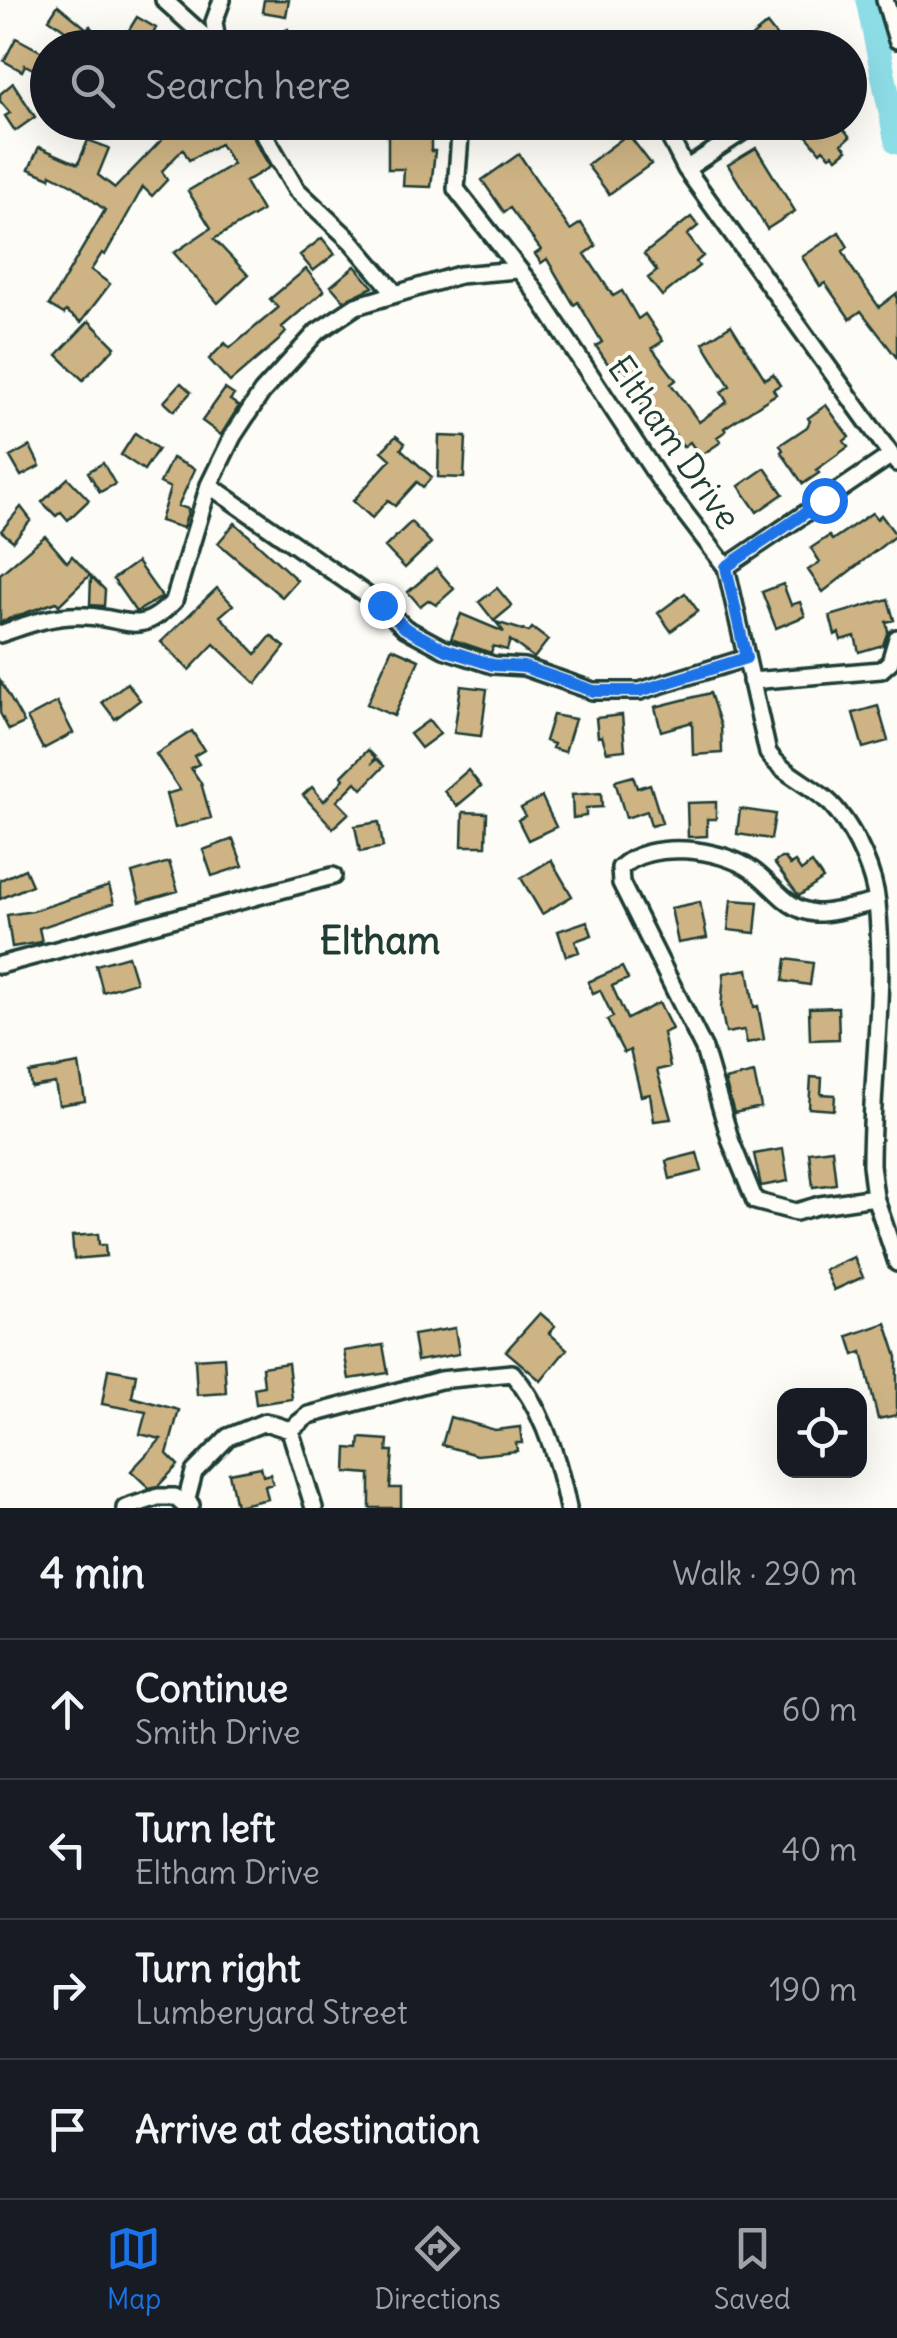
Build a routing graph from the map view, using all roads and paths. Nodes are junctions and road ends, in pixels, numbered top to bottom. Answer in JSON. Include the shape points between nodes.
{"nodes":[{"id":1,"x":164,"y":0,"type":"edge"},
{"id":2,"x":222,"y":0,"type":"edge"},
{"id":3,"x":885,"y":0,"type":"edge"},
{"id":4,"x":197,"y":30,"type":"edge"},
{"id":5,"x":215,"y":30,"type":"edge"},
{"id":6,"x":897,"y":40,"type":"edge"},
{"id":7,"x":267,"y":140,"type":"edge"},
{"id":8,"x":460,"y":140,"type":"edge"},
{"id":9,"x":671,"y":140,"type":"edge"},
{"id":10,"x":730,"y":140,"type":"edge"},
{"id":11,"x":686,"y":169,"type":"junction"},
{"id":12,"x":516,"y":270,"type":"junction"},
{"id":13,"x":396,"y":294,"type":"junction"},
{"id":14,"x":893,"y":459,"type":"edge"},
{"id":15,"x":209,"y":485,"type":"junction"},
{"id":16,"x":726,"y":567,"type":"junction"},
{"id":17,"x":0,"y":634,"type":"edge"},
{"id":18,"x":897,"y":638,"type":"edge"},
{"id":19,"x":746,"y":658,"type":"junction"},
{"id":20,"x":751,"y":681,"type":"junction"},
{"id":21,"x":332,"y":876,"type":"dead end"},
{"id":22,"x":877,"y":902,"type":"junction"},
{"id":23,"x":0,"y":964,"type":"edge"},
{"id":24,"x":875,"y":1197,"type":"junction"},
{"id":25,"x":897,"y":1263,"type":"edge"},
{"id":26,"x":290,"y":1430,"type":"junction"},
{"id":27,"x":189,"y":1507,"type":"edge"},
{"id":28,"x":126,"y":1508,"type":"edge"},
{"id":29,"x":314,"y":1508,"type":"edge"},
{"id":30,"x":568,"y":1508,"type":"edge"}],
"edges":[{"from":1,"to":4,"type":"street"},
{"from":2,"to":5,"type":"street"},
{"from":3,"to":6,"type":"street"},
{"from":7,"to":13,"type":"street","via":[[296,189]]},
{"from":8,"to":12,"type":"street","name":"Eltham Drive","via":[[456,189]]},
{"from":9,"to":11,"type":"street"},
{"from":10,"to":11,"type":"street"},
{"from":11,"to":14,"type":"street"},
{"from":12,"to":13,"type":"street","via":[[459,274]]},
{"from":12,"to":16,"type":"street","name":"Eltham Drive"},
{"from":13,"to":15,"type":"street","via":[[356,306],[300,349],[232,436]]},
{"from":14,"to":16,"type":"street"},
{"from":15,"to":17,"type":"street","via":[[184,575],[164,611],[134,626],[86,616],[41,619]]},
{"from":15,"to":19,"type":"street","via":[[382,605],[405,628],[493,665],[524,667],[594,691],[640,691]]},
{"from":16,"to":19,"type":"street","name":"Eltham Drive"},
{"from":18,"to":20,"type":"street","via":[[881,670]]},
{"from":19,"to":20,"type":"street","name":"Eltham Drive"},
{"from":20,"to":22,"type":"street","name":"Eltham Drive","via":[[768,754],[839,812]]},
{"from":21,"to":23,"type":"street"},
{"from":22,"to":24,"type":"street","name":"Eltham Drive","via":[[870,1165]]},
{"from":22,"to":24,"type":"street","via":[[816,913],[789,905],[752,870],[714,852],[672,849],[620,868],[621,883],[704,1049],[755,1201],[796,1212]]},
{"from":24,"to":25,"type":"street","name":"Eltham Drive"},
{"from":26,"to":27,"type":"street","via":[[265,1422],[228,1437],[194,1472]]},
{"from":26,"to":29,"type":"street"},
{"from":26,"to":30,"type":"street","via":[[309,1416],[440,1380],[512,1374],[528,1390]]},
{"from":27,"to":28,"type":"street","via":[[175,1497],[158,1497]]}]}
